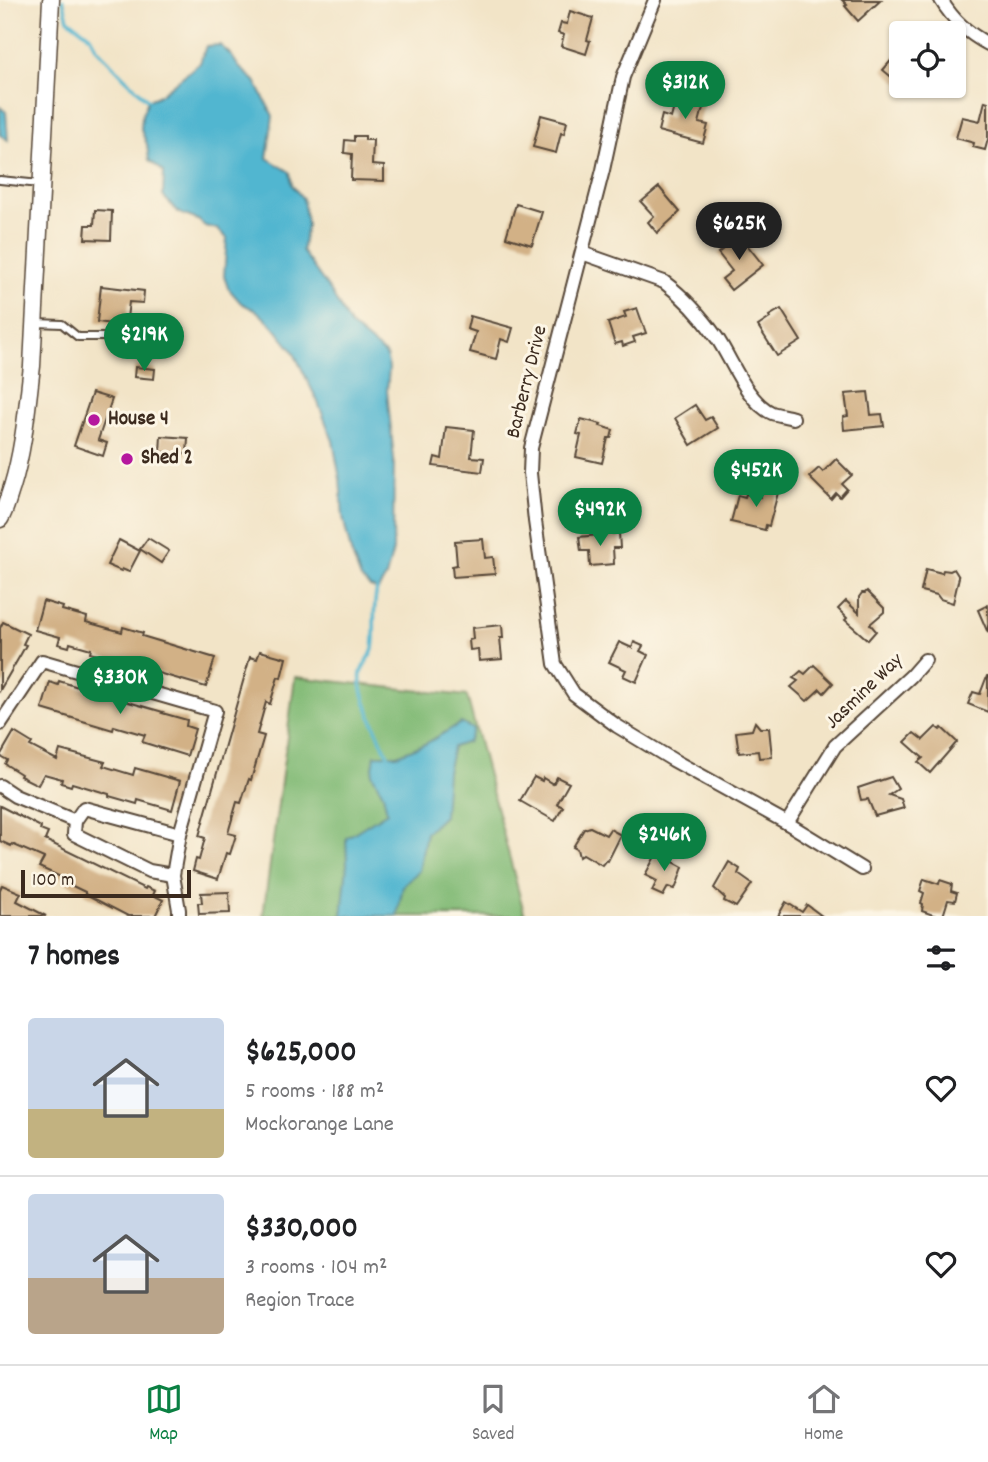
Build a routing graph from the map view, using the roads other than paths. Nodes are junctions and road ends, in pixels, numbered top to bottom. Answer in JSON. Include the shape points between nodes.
{"nodes":[{"id":1,"x":51,"y":0,"type":"edge"},
{"id":2,"x":655,"y":0,"type":"edge"},
{"id":3,"x":941,"y":0,"type":"edge"},
{"id":4,"x":988,"y":44,"type":"edge"},
{"id":5,"x":0,"y":180,"type":"edge"},
{"id":6,"x":41,"y":184,"type":"junction"},
{"id":7,"x":582,"y":253,"type":"junction"},
{"id":8,"x":34,"y":322,"type":"junction"},
{"id":9,"x":112,"y":337,"type":"dead end"},
{"id":10,"x":793,"y":418,"type":"dead end"},
{"id":11,"x":0,"y":519,"type":"edge"},
{"id":12,"x":925,"y":660,"type":"dead end"},
{"id":13,"x":0,"y":724,"type":"edge"},
{"id":14,"x":0,"y":786,"type":"edge"},
{"id":15,"x":75,"y":821,"type":"junction"},
{"id":16,"x":787,"y":823,"type":"junction"},
{"id":17,"x":180,"y":834,"type":"junction"},
{"id":18,"x":862,"y":869,"type":"dead end"},
{"id":19,"x":173,"y":875,"type":"junction"},
{"id":20,"x":179,"y":916,"type":"edge"}],
"edges":[{"from":1,"to":6,"type":"street"},
{"from":2,"to":7,"type":"street","name":"Barberry Drive","via":[[623,77]]},
{"from":3,"to":4,"type":"street","via":[[961,27]]},
{"from":5,"to":6,"type":"lane"},
{"from":6,"to":8,"type":"street"},
{"from":7,"to":10,"type":"street","via":[[674,289],[717,338],[750,395],[770,412]]},
{"from":7,"to":16,"type":"street","name":"Barberry Drive","via":[[531,448],[535,521],[555,664],[574,694],[617,726]]},
{"from":8,"to":9,"type":"lane","via":[[62,324],[78,337]]},
{"from":8,"to":11,"type":"street","via":[[26,423]]},
{"from":12,"to":16,"type":"street","name":"Jasmine Way","via":[[835,746]]},
{"from":13,"to":17,"type":"street","via":[[42,661],[215,711]]},
{"from":14,"to":15,"type":"street"},
{"from":15,"to":17,"type":"street","via":[[84,807]]},
{"from":15,"to":19,"type":"street","via":[[74,834],[149,871]]},
{"from":16,"to":18,"type":"street","name":"Barberry Drive"},
{"from":17,"to":19,"type":"street"},
{"from":19,"to":20,"type":"street"}]}
